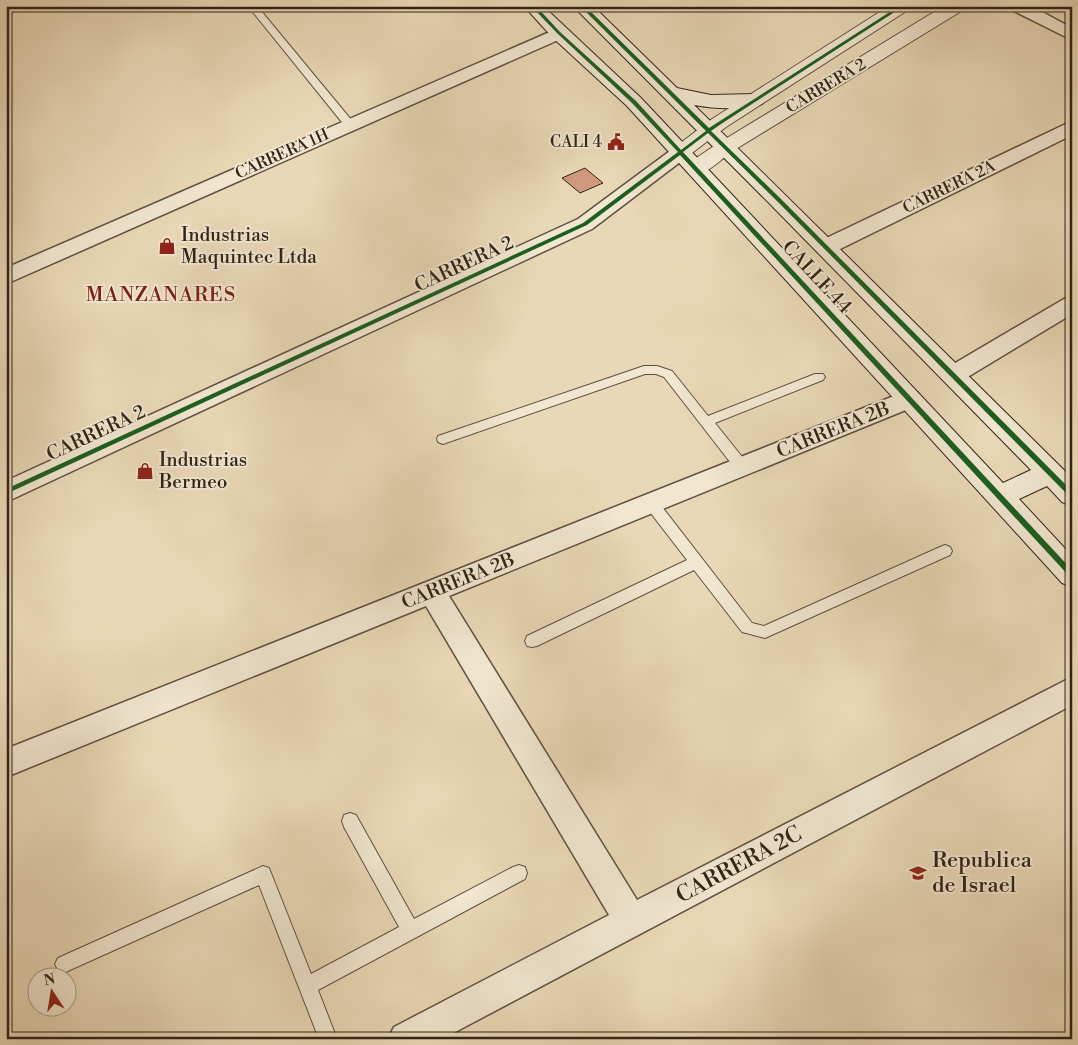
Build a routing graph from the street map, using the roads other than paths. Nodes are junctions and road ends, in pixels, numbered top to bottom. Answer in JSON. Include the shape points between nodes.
{"nodes":[{"id":1,"x":252,"y":6,"type":"edge"},
{"id":2,"x":533,"y":6,"type":"edge"},
{"id":3,"x":582,"y":6,"type":"edge"},
{"id":4,"x":902,"y":6,"type":"edge"},
{"id":5,"x":958,"y":7,"type":"edge"},
{"id":6,"x":1017,"y":7,"type":"edge"},
{"id":7,"x":559,"y":33,"type":"junction"},
{"id":8,"x":1072,"y":35,"type":"edge"},
{"id":9,"x":668,"y":91,"type":"junction"},
{"id":10,"x":755,"y":100,"type":"junction"},
{"id":11,"x":349,"y":124,"type":"junction"},
{"id":12,"x":1072,"y":126,"type":"edge"},
{"id":13,"x":717,"y":140,"type":"junction"},
{"id":14,"x":688,"y":160,"type":"junction"},
{"id":15,"x":826,"y":247,"type":"junction"},
{"id":16,"x":6,"y":278,"type":"edge"},
{"id":17,"x":1072,"y":304,"type":"edge"},
{"id":18,"x":953,"y":375,"type":"junction"},
{"id":19,"x":819,"y":377,"type":"dead end"},
{"id":20,"x":909,"y":399,"type":"junction"},
{"id":21,"x":705,"y":422,"type":"junction"},
{"id":22,"x":443,"y":439,"type":"dead end"},
{"id":23,"x":742,"y":467,"type":"junction"},
{"id":24,"x":1051,"y":474,"type":"junction"},
{"id":25,"x":6,"y":492,"type":"edge"},
{"id":26,"x":1072,"y":495,"type":"edge"},
{"id":27,"x":1000,"y":496,"type":"junction"},
{"id":28,"x":651,"y":503,"type":"junction"},
{"id":29,"x":945,"y":551,"type":"dead end"},
{"id":30,"x":696,"y":562,"type":"junction"},
{"id":31,"x":1072,"y":575,"type":"edge"},
{"id":32,"x":432,"y":592,"type":"junction"},
{"id":33,"x":532,"y":641,"type":"dead end"},
{"id":34,"x":1072,"y":690,"type":"edge"},
{"id":35,"x":6,"y":763,"type":"edge"},
{"id":36,"x":350,"y":821,"type":"dead end"},
{"id":37,"x":519,"y":873,"type":"dead end"},
{"id":38,"x":631,"y":921,"type":"junction"},
{"id":39,"x":411,"y":931,"type":"junction"},
{"id":40,"x":64,"y":964,"type":"dead end"},
{"id":41,"x":307,"y":986,"type":"junction"},
{"id":42,"x":328,"y":1039,"type":"edge"},
{"id":43,"x":406,"y":1039,"type":"edge"}],
"edges":[{"from":1,"to":11,"type":"lane"},
{"from":2,"to":7,"type":"main road","name":"CALLE 44"},
{"from":3,"to":9,"type":"main road","name":"CALLE 44"},
{"from":4,"to":10,"type":"main road","name":"CARRERA 2"},
{"from":5,"to":13,"type":"main road","name":"CARRERA 2"},
{"from":6,"to":8,"type":"street"},
{"from":7,"to":11,"type":"street","name":"CARRERA 1H"},
{"from":7,"to":14,"type":"main road","name":"CALLE 44","via":[[634,102]]},
{"from":9,"to":10,"type":"main road","via":[[708,102]]},
{"from":9,"to":13,"type":"main road","name":"CALLE 44"},
{"from":10,"to":13,"type":"main road","name":"CARRERA 2"},
{"from":11,"to":16,"type":"street","name":"CARRERA 1H"},
{"from":12,"to":15,"type":"street","name":"CARRERA 2A"},
{"from":13,"to":14,"type":"main road","name":"CARRERA 2"},
{"from":13,"to":15,"type":"main road","name":"CALLE 44"},
{"from":14,"to":20,"type":"main road","name":"CALLE 44"},
{"from":14,"to":25,"type":"street","name":"CARRERA 2","via":[[585,224]]},
{"from":15,"to":18,"type":"main road","name":"CALLE 44"},
{"from":17,"to":18,"type":"street"},
{"from":18,"to":24,"type":"main road","name":"CALLE 44"},
{"from":19,"to":21,"type":"lane"},
{"from":20,"to":23,"type":"street","name":"CARRERA 2B"},
{"from":20,"to":27,"type":"main road","name":"CALLE 44"},
{"from":21,"to":22,"type":"lane","via":[[668,374],[644,370]]},
{"from":21,"to":23,"type":"lane"},
{"from":23,"to":28,"type":"street","name":"CARRERA 2B"},
{"from":24,"to":26,"type":"main road","name":"CALLE 44"},
{"from":24,"to":27,"type":"main road"},
{"from":27,"to":31,"type":"main road","name":"CALLE 44"},
{"from":28,"to":30,"type":"lane"},
{"from":28,"to":32,"type":"street","name":"CARRERA 2B"},
{"from":29,"to":30,"type":"lane","via":[[765,632],[747,628]]},
{"from":30,"to":33,"type":"lane"},
{"from":32,"to":35,"type":"street","name":"CARRERA 2B"},
{"from":32,"to":38,"type":"street"},
{"from":34,"to":38,"type":"street","name":"CARRERA 2C"},
{"from":36,"to":39,"type":"lane"},
{"from":37,"to":39,"type":"lane"},
{"from":38,"to":43,"type":"street","name":"CARRERA 2C"},
{"from":39,"to":41,"type":"lane"},
{"from":40,"to":41,"type":"lane","via":[[263,874]]},
{"from":41,"to":42,"type":"lane"}]}
